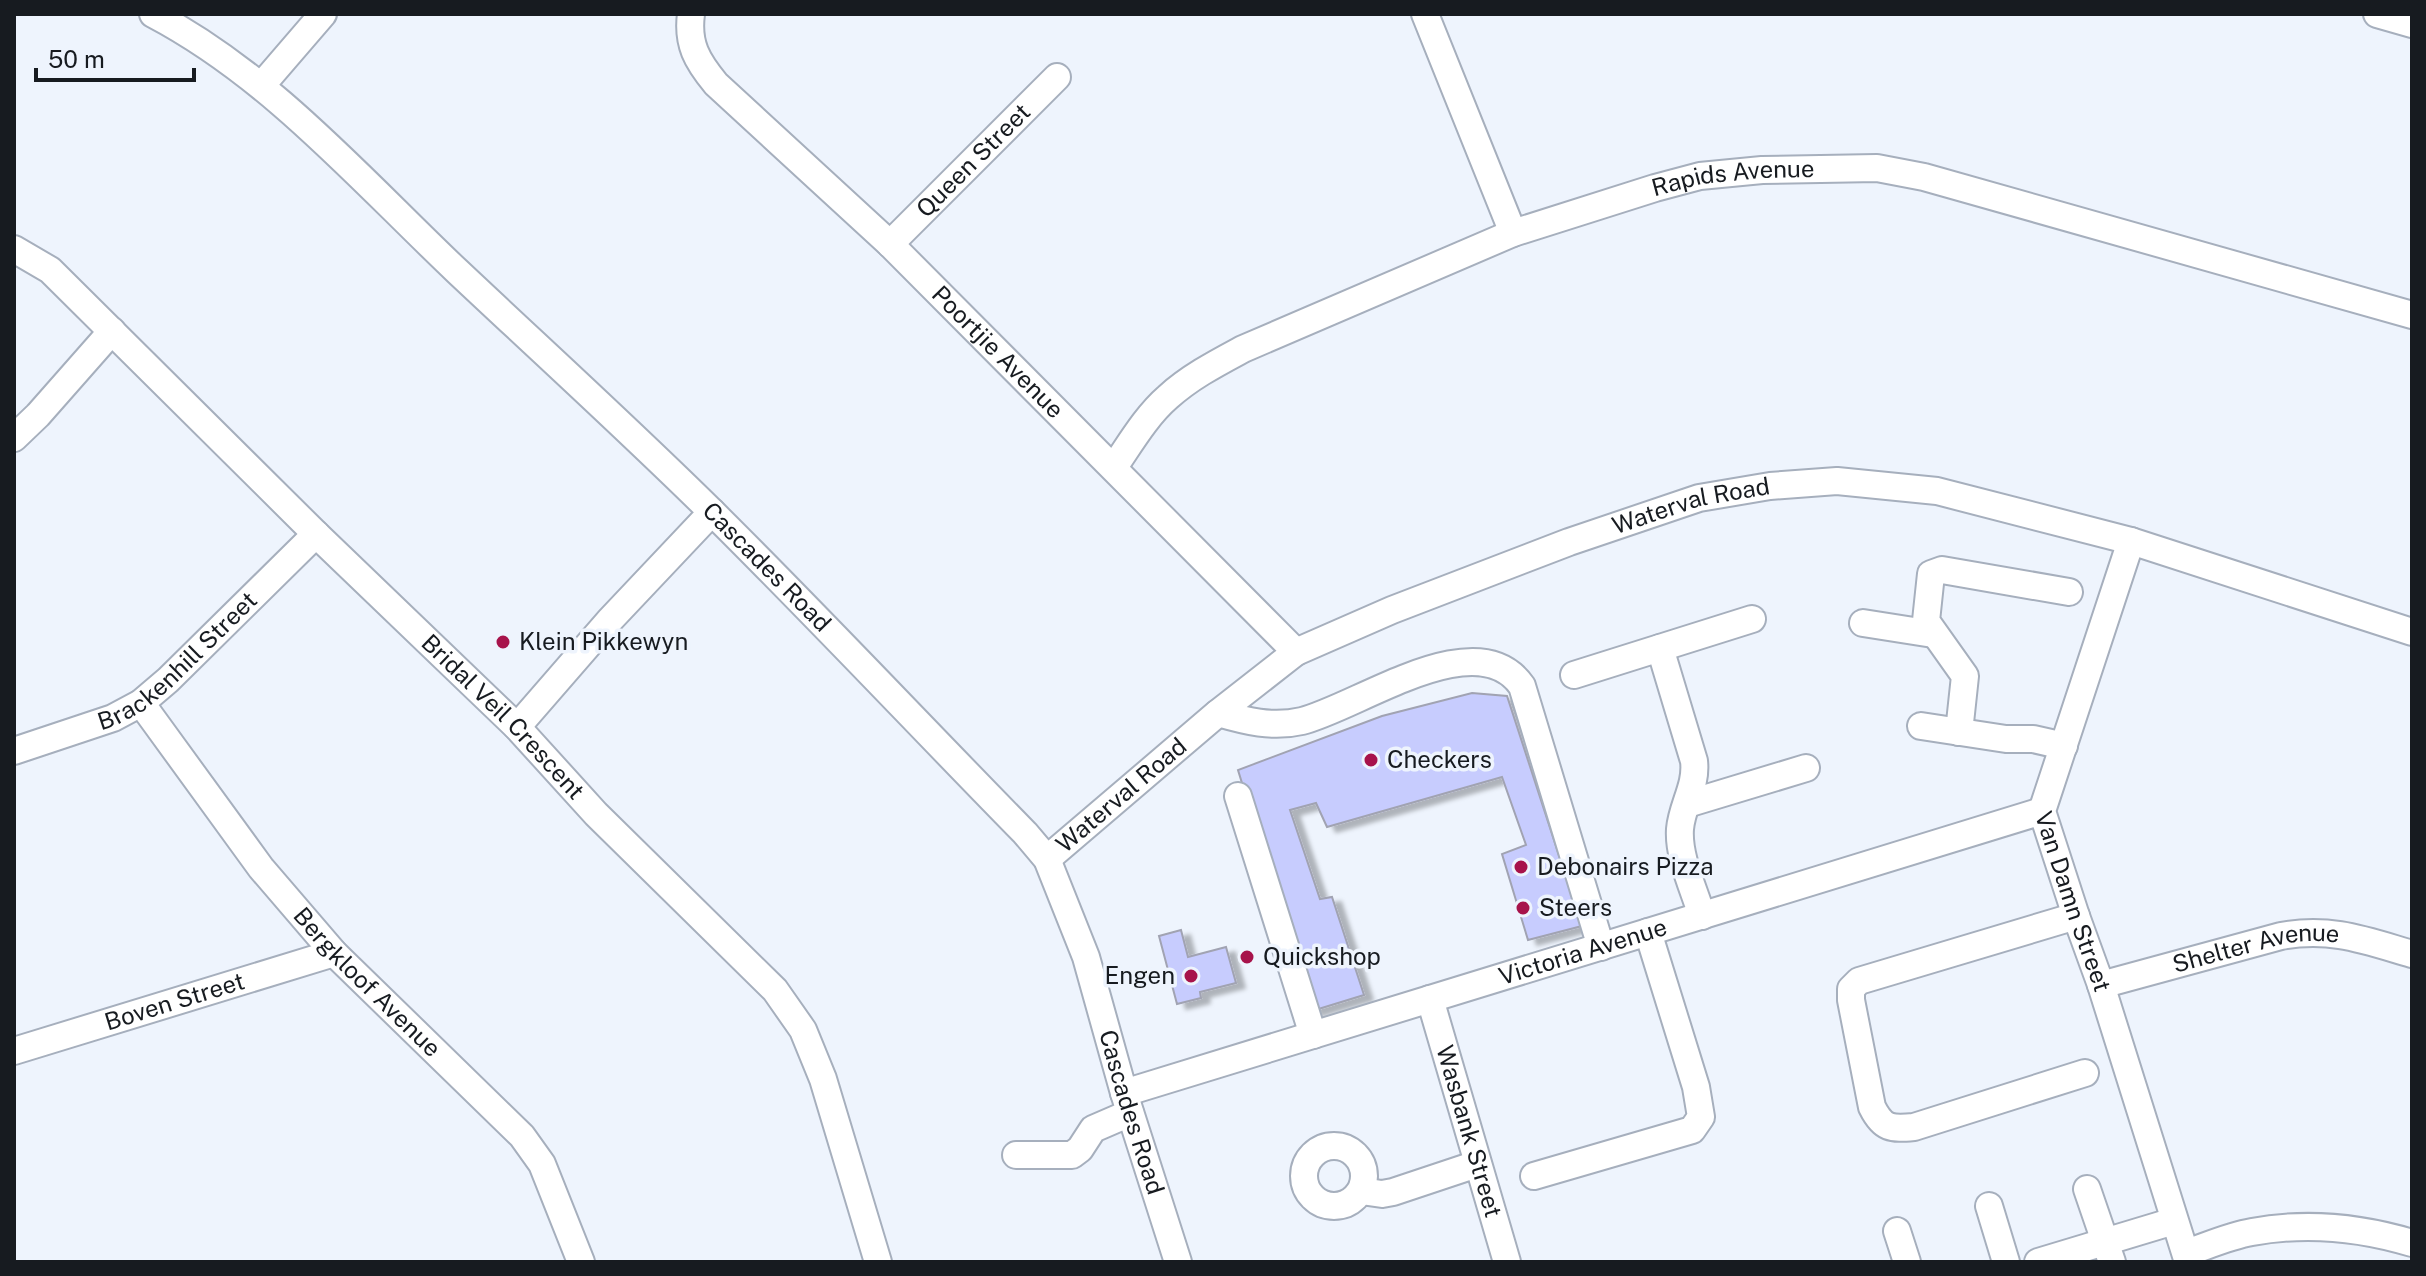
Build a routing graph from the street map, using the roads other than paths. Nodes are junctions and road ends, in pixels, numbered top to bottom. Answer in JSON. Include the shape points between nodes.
{"nodes":[{"id":1,"x":153,"y":14,"type":"edge"},
{"id":2,"x":323,"y":14,"type":"edge"},
{"id":3,"x":691,"y":14,"type":"edge"},
{"id":4,"x":1425,"y":14,"type":"edge"},
{"id":5,"x":2377,"y":14,"type":"edge"},
{"id":6,"x":2412,"y":24,"type":"edge"},
{"id":7,"x":1057,"y":77,"type":"dead end"},
{"id":8,"x":261,"y":86,"type":"junction"},
{"id":9,"x":1513,"y":233,"type":"junction"},
{"id":10,"x":890,"y":244,"type":"junction"},
{"id":11,"x":14,"y":249,"type":"edge"},
{"id":12,"x":2412,"y":315,"type":"edge"},
{"id":13,"x":112,"y":331,"type":"junction"},
{"id":14,"x":14,"y":438,"type":"edge"},
{"id":15,"x":1114,"y":467,"type":"junction"},
{"id":16,"x":712,"y":512,"type":"junction"},
{"id":17,"x":316,"y":534,"type":"junction"},
{"id":18,"x":2131,"y":541,"type":"junction"},
{"id":19,"x":2069,"y":592,"type":"dead end"},
{"id":20,"x":1752,"y":619,"type":"dead end"},
{"id":21,"x":1863,"y":623,"type":"dead end"},
{"id":22,"x":2412,"y":632,"type":"edge"},
{"id":23,"x":1933,"y":634,"type":"junction"},
{"id":24,"x":1660,"y":648,"type":"junction"},
{"id":25,"x":1296,"y":652,"type":"junction"},
{"id":26,"x":1574,"y":675,"type":"dead end"},
{"id":27,"x":141,"y":703,"type":"junction"},
{"id":28,"x":1218,"y":713,"type":"junction"},
{"id":29,"x":1921,"y":726,"type":"dead end"},
{"id":30,"x":517,"y":727,"type":"junction"},
{"id":31,"x":1959,"y":732,"type":"junction"},
{"id":32,"x":2064,"y":746,"type":"junction"},
{"id":33,"x":14,"y":751,"type":"edge"},
{"id":34,"x":1806,"y":768,"type":"dead end"},
{"id":35,"x":1238,"y":796,"type":"dead end"},
{"id":36,"x":1687,"y":804,"type":"junction"},
{"id":37,"x":2042,"y":811,"type":"junction"},
{"id":38,"x":1047,"y":859,"type":"junction"},
{"id":39,"x":1702,"y":916,"type":"junction"},
{"id":40,"x":2076,"y":916,"type":"junction"},
{"id":41,"x":1648,"y":932,"type":"junction"},
{"id":42,"x":1601,"y":947,"type":"junction"},
{"id":43,"x":334,"y":953,"type":"junction"},
{"id":44,"x":2412,"y":954,"type":"edge"},
{"id":45,"x":2101,"y":985,"type":"junction"},
{"id":46,"x":1430,"y":999,"type":"junction"},
{"id":47,"x":1313,"y":1035,"type":"junction"},
{"id":48,"x":14,"y":1051,"type":"edge"},
{"id":49,"x":2085,"y":1073,"type":"dead end"},
{"id":50,"x":1127,"y":1103,"type":"junction"},
{"id":51,"x":1016,"y":1155,"type":"dead end"},
{"id":52,"x":1477,"y":1164,"type":"junction"},
{"id":53,"x":1534,"y":1176,"type":"dead end"},
{"id":54,"x":2087,"y":1189,"type":"dead end"},
{"id":55,"x":1361,"y":1191,"type":"dead end"},
{"id":56,"x":1989,"y":1206,"type":"dead end"},
{"id":57,"x":2174,"y":1221,"type":"junction"},
{"id":58,"x":1897,"y":1231,"type":"dead end"},
{"id":59,"x":2412,"y":1243,"type":"edge"},
{"id":60,"x":2109,"y":1252,"type":"edge"},
{"id":61,"x":2187,"y":1257,"type":"edge"},
{"id":62,"x":581,"y":1262,"type":"edge"},
{"id":63,"x":878,"y":1262,"type":"edge"},
{"id":64,"x":1178,"y":1262,"type":"edge"},
{"id":65,"x":1507,"y":1262,"type":"edge"},
{"id":66,"x":1907,"y":1262,"type":"edge"},
{"id":67,"x":2006,"y":1262,"type":"edge"},
{"id":68,"x":2038,"y":1262,"type":"edge"}],
"edges":[{"from":1,"to":8,"type":"street","name":"Cascades Road"},
{"from":2,"to":8,"type":"street"},
{"from":3,"to":10,"type":"street","name":"Poortjie Avenue","via":[[696,58],[716,84]]},
{"from":4,"to":9,"type":"street"},
{"from":5,"to":6,"type":"street"},
{"from":7,"to":10,"type":"street","name":"Queen Street"},
{"from":8,"to":16,"type":"street","name":"Cascades Road"},
{"from":9,"to":12,"type":"street","name":"Rapids Avenue","via":[[1700,176],[1877,168]]},
{"from":9,"to":15,"type":"street","name":"Rapids Avenue","via":[[1205,370],[1167,397]]},
{"from":10,"to":15,"type":"street","name":"Poortjie Avenue"},
{"from":11,"to":13,"type":"street","name":"Bridal Veil Crescent","via":[[50,270]]},
{"from":13,"to":14,"type":"street"},
{"from":13,"to":17,"type":"street","name":"Bridal Veil Crescent"},
{"from":15,"to":25,"type":"street","name":"Poortjie Avenue"},
{"from":16,"to":30,"type":"street"},
{"from":16,"to":38,"type":"street","name":"Cascades Road"},
{"from":17,"to":27,"type":"street","name":"Brackenhill Street"},
{"from":17,"to":30,"type":"street","name":"Bridal Veil Crescent"},
{"from":18,"to":22,"type":"street","name":"Waterval Road"},
{"from":18,"to":25,"type":"street","name":"Waterval Road","via":[[1937,491],[1837,481],[1770,486],[1699,498],[1569,542]]},
{"from":18,"to":32,"type":"street","name":"Van Damn Street"},
{"from":19,"to":23,"type":"street","via":[[1936,571],[1929,580],[1926,611]]},
{"from":20,"to":24,"type":"street"},
{"from":21,"to":23,"type":"street"},
{"from":23,"to":31,"type":"street","via":[[1965,676]]},
{"from":24,"to":26,"type":"street"},
{"from":24,"to":36,"type":"street","via":[[1694,761]]},
{"from":25,"to":28,"type":"street","name":"Waterval Road"},
{"from":27,"to":33,"type":"street","name":"Brackenhill Street","via":[[113,718]]},
{"from":27,"to":43,"type":"street","name":"Bergkloof Avenue","via":[[261,868]]},
{"from":28,"to":38,"type":"street","name":"Waterval Road"},
{"from":28,"to":42,"type":"street","via":[[1253,723],[1300,721],[1424,670],[1475,661],[1515,677]]},
{"from":29,"to":31,"type":"street"},
{"from":30,"to":63,"type":"street","name":"Bridal Veil Crescent","via":[[596,814],[775,990],[803,1030]]},
{"from":31,"to":32,"type":"street"},
{"from":32,"to":37,"type":"street","name":"Van Damn Street"},
{"from":34,"to":36,"type":"street"},
{"from":35,"to":47,"type":"street"},
{"from":36,"to":39,"type":"street","via":[[1680,843]]},
{"from":37,"to":39,"type":"street","name":"Victoria Avenue"},
{"from":37,"to":40,"type":"street","name":"Van Damn Street"},
{"from":38,"to":50,"type":"street","name":"Cascades Road","via":[[1086,957]]},
{"from":39,"to":41,"type":"street","name":"Victoria Avenue"},
{"from":40,"to":45,"type":"street","name":"Van Damn Street"},
{"from":40,"to":49,"type":"street","via":[[1859,981],[1851,989],[1851,1000],[1872,1107],[1886,1126],[1914,1127]]},
{"from":41,"to":42,"type":"street","name":"Victoria Avenue"},
{"from":41,"to":53,"type":"street","via":[[1701,1117],[1692,1130]]},
{"from":42,"to":46,"type":"street","name":"Victoria Avenue"},
{"from":43,"to":48,"type":"street","name":"Boven Street"},
{"from":43,"to":62,"type":"street","name":"Bergkloof Avenue","via":[[522,1136],[542,1164]]},
{"from":44,"to":45,"type":"street","name":"Shelter Avenue","via":[[2309,931]]},
{"from":45,"to":57,"type":"street","name":"Van Damn Street"},
{"from":46,"to":47,"type":"street","name":"Victoria Avenue"},
{"from":46,"to":52,"type":"street","name":"Wasbank Street"},
{"from":47,"to":50,"type":"street","name":"Victoria Avenue"},
{"from":50,"to":51,"type":"street","name":"Victoria Avenue","via":[[1093,1129],[1072,1155]]},
{"from":50,"to":64,"type":"street","name":"Cascades Road"},
{"from":52,"to":55,"type":"street","via":[[1393,1192]]},
{"from":52,"to":65,"type":"street","name":"Wasbank Street"},
{"from":54,"to":60,"type":"street"},
{"from":56,"to":67,"type":"street"},
{"from":57,"to":60,"type":"street"},
{"from":57,"to":61,"type":"street","name":"Van Damn Street"},
{"from":58,"to":66,"type":"street"},
{"from":59,"to":61,"type":"street","via":[[2333,1226],[2284,1227],[2248,1233]]},
{"from":60,"to":68,"type":"street"}]}
